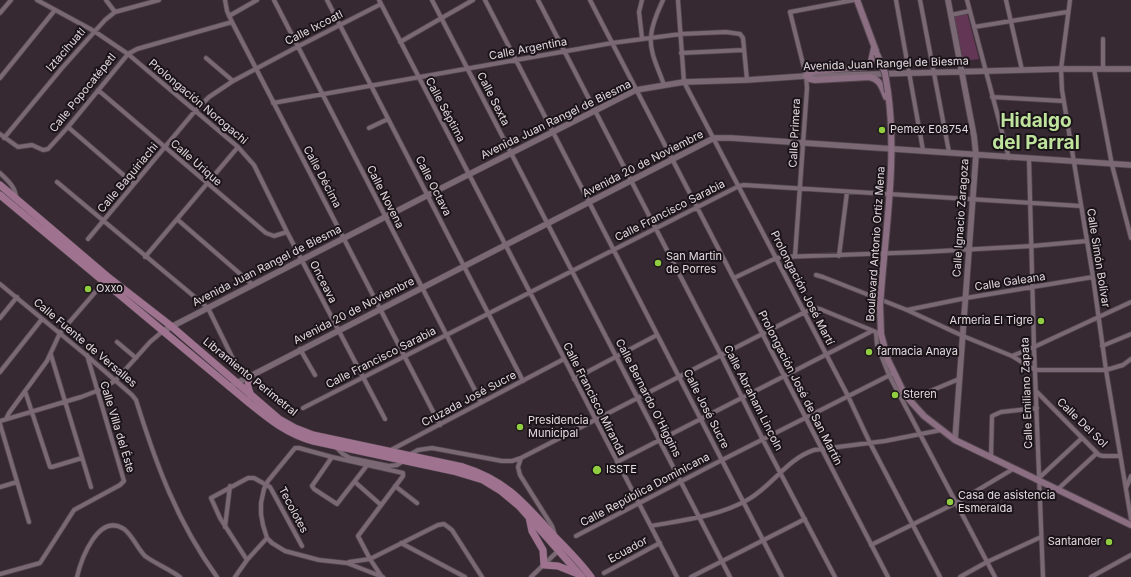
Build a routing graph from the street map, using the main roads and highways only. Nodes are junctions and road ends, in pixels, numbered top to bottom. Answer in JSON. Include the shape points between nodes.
{"nodes":[{"id":1,"x":856,"y":0,"type":"edge"},
{"id":2,"x":874,"y":48,"type":"junction"},
{"id":3,"x":890,"y":106,"type":"junction"},
{"id":4,"x":0,"y":185,"type":"edge"},
{"id":5,"x":3,"y":197,"type":"edge"},
{"id":6,"x":106,"y":280,"type":"junction"},
{"id":7,"x":249,"y":376,"type":"road end"},
{"id":8,"x":233,"y":385,"type":"junction"},
{"id":9,"x":251,"y":396,"type":"junction"},
{"id":10,"x":406,"y":458,"type":"junction"},
{"id":11,"x":529,"y":516,"type":"junction"},
{"id":12,"x":1131,"y":525,"type":"edge"},
{"id":13,"x":561,"y":548,"type":"junction"},
{"id":14,"x":581,"y":576,"type":"edge"},
{"id":15,"x":591,"y":577,"type":"edge"}],
"edges":[{"from":1,"to":2,"type":"main road","name":"Boulevard Antonio Ortiz Mena"},
{"from":2,"to":3,"type":"main road","name":"Boulevard Antonio Ortiz Mena","bridge":true,"via":[[884,73]]},
{"from":2,"to":3,"type":"main road","via":[[871,62],[865,67],[814,71],[806,76],[815,80],[874,78],[882,85]]},
{"from":3,"to":12,"type":"main road","name":"Boulevard Antonio Ortiz Mena","bridge":true,"via":[[892,149],[876,333],[883,346],[891,374],[924,416],[955,440]]},
{"from":4,"to":5,"type":"main road","name":"Libramiento Perimetral"},
{"from":5,"to":6,"type":"main road","name":"Libramiento Perimetral"},
{"from":5,"to":6,"type":"main road","name":"Libramiento Perimetral","via":[[16,198]]},
{"from":6,"to":8,"type":"main road","name":"Libramiento Perimetral","via":[[163,331]]},
{"from":6,"to":8,"type":"main road","name":"Libramiento Perimetral","via":[[171,326]]},
{"from":7,"to":9,"type":"main road","via":[[248,387]]},
{"from":8,"to":9,"type":"main road","name":"Libramiento Perimetral"},
{"from":8,"to":10,"type":"main road","name":"Libramiento Perimetral","via":[[282,428],[303,438],[382,456]]},
{"from":9,"to":10,"type":"main road","name":"Libramiento Perimetral","via":[[280,419],[302,432],[390,450]]},
{"from":10,"to":11,"type":"main road","name":"Libramiento Perimetral","via":[[483,480],[510,498]]},
{"from":10,"to":13,"type":"main road","name":"Libramiento Perimetral","via":[[463,467],[494,479],[518,497],[556,537]]},
{"from":11,"to":13,"type":"main road","name":"Libramiento Perimetral"},
{"from":11,"to":14,"type":"main road","via":[[532,531],[543,550],[544,565],[558,566]]},
{"from":13,"to":14,"type":"main road","name":"Libramiento Perimetral"},
{"from":13,"to":15,"type":"main road","name":"Libramiento Perimetral"}]}
